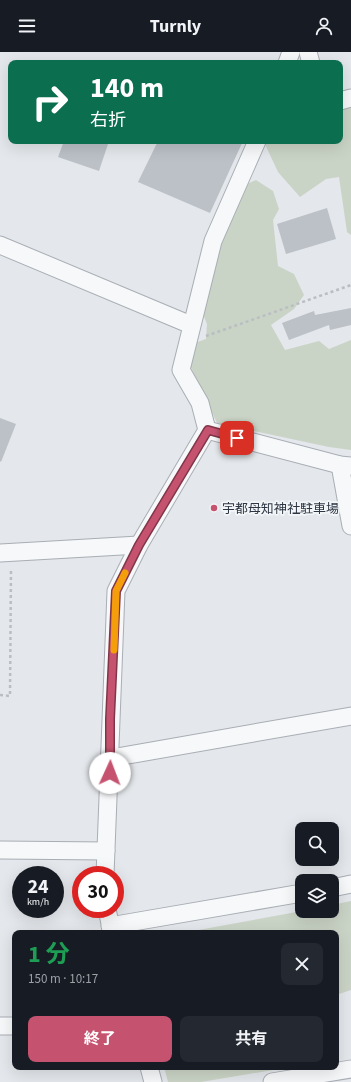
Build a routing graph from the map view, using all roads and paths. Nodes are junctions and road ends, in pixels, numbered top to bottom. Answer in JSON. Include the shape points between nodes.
{"nodes":[{"id":1,"x":256,"y":144,"type":"edge"},
{"id":2,"x":0,"y":245,"type":"edge"},
{"id":3,"x":351,"y":285,"type":"edge"},
{"id":4,"x":191,"y":325,"type":"junction"},
{"id":5,"x":209,"y":335,"type":"dead end"},
{"id":6,"x":208,"y":430,"type":"junction"},
{"id":7,"x":345,"y":466,"type":"edge"},
{"id":8,"x":351,"y":526,"type":"edge"},
{"id":9,"x":139,"y":545,"type":"junction"},
{"id":10,"x":6,"y":552,"type":"edge"},
{"id":11,"x":0,"y":695,"type":"edge"},
{"id":12,"x":351,"y":716,"type":"edge"},
{"id":13,"x":111,"y":758,"type":"junction"},
{"id":14,"x":0,"y":850,"type":"edge"},
{"id":15,"x":106,"y":851,"type":"junction"},
{"id":16,"x":105,"y":866,"type":"edge"},
{"id":17,"x":351,"y":884,"type":"edge"},
{"id":18,"x":339,"y":887,"type":"edge"},
{"id":19,"x":295,"y":894,"type":"edge"},
{"id":20,"x":109,"y":918,"type":"edge"},
{"id":21,"x":111,"y":930,"type":"edge"},
{"id":22,"x":0,"y":1026,"type":"edge"},
{"id":23,"x":12,"y":1026,"type":"edge"},
{"id":24,"x":150,"y":1070,"type":"edge"},
{"id":25,"x":351,"y":1070,"type":"edge"},
{"id":26,"x":153,"y":1082,"type":"edge"},
{"id":27,"x":272,"y":1082,"type":"edge"}],
"edges":[{"from":1,"to":4,"type":"street","via":[[213,241]]},
{"from":2,"to":4,"type":"street"},
{"from":3,"to":5,"type":"path"},
{"from":4,"to":6,"type":"street","via":[[181,370],[200,403]]},
{"from":6,"to":7,"type":"street"},
{"from":6,"to":9,"type":"street"},
{"from":7,"to":8,"type":"street"},
{"from":9,"to":10,"type":"street"},
{"from":9,"to":13,"type":"street","via":[[116,591],[110,719]]},
{"from":10,"to":11,"type":"path","via":[[10,696]]},
{"from":12,"to":13,"type":"street"},
{"from":13,"to":15,"type":"street"},
{"from":14,"to":15,"type":"street"},
{"from":15,"to":16,"type":"street"},
{"from":17,"to":18,"type":"street"},
{"from":19,"to":21,"type":"street"},
{"from":20,"to":21,"type":"street"},
{"from":22,"to":23,"type":"street"},
{"from":24,"to":26,"type":"street"},
{"from":25,"to":27,"type":"street"}]}
